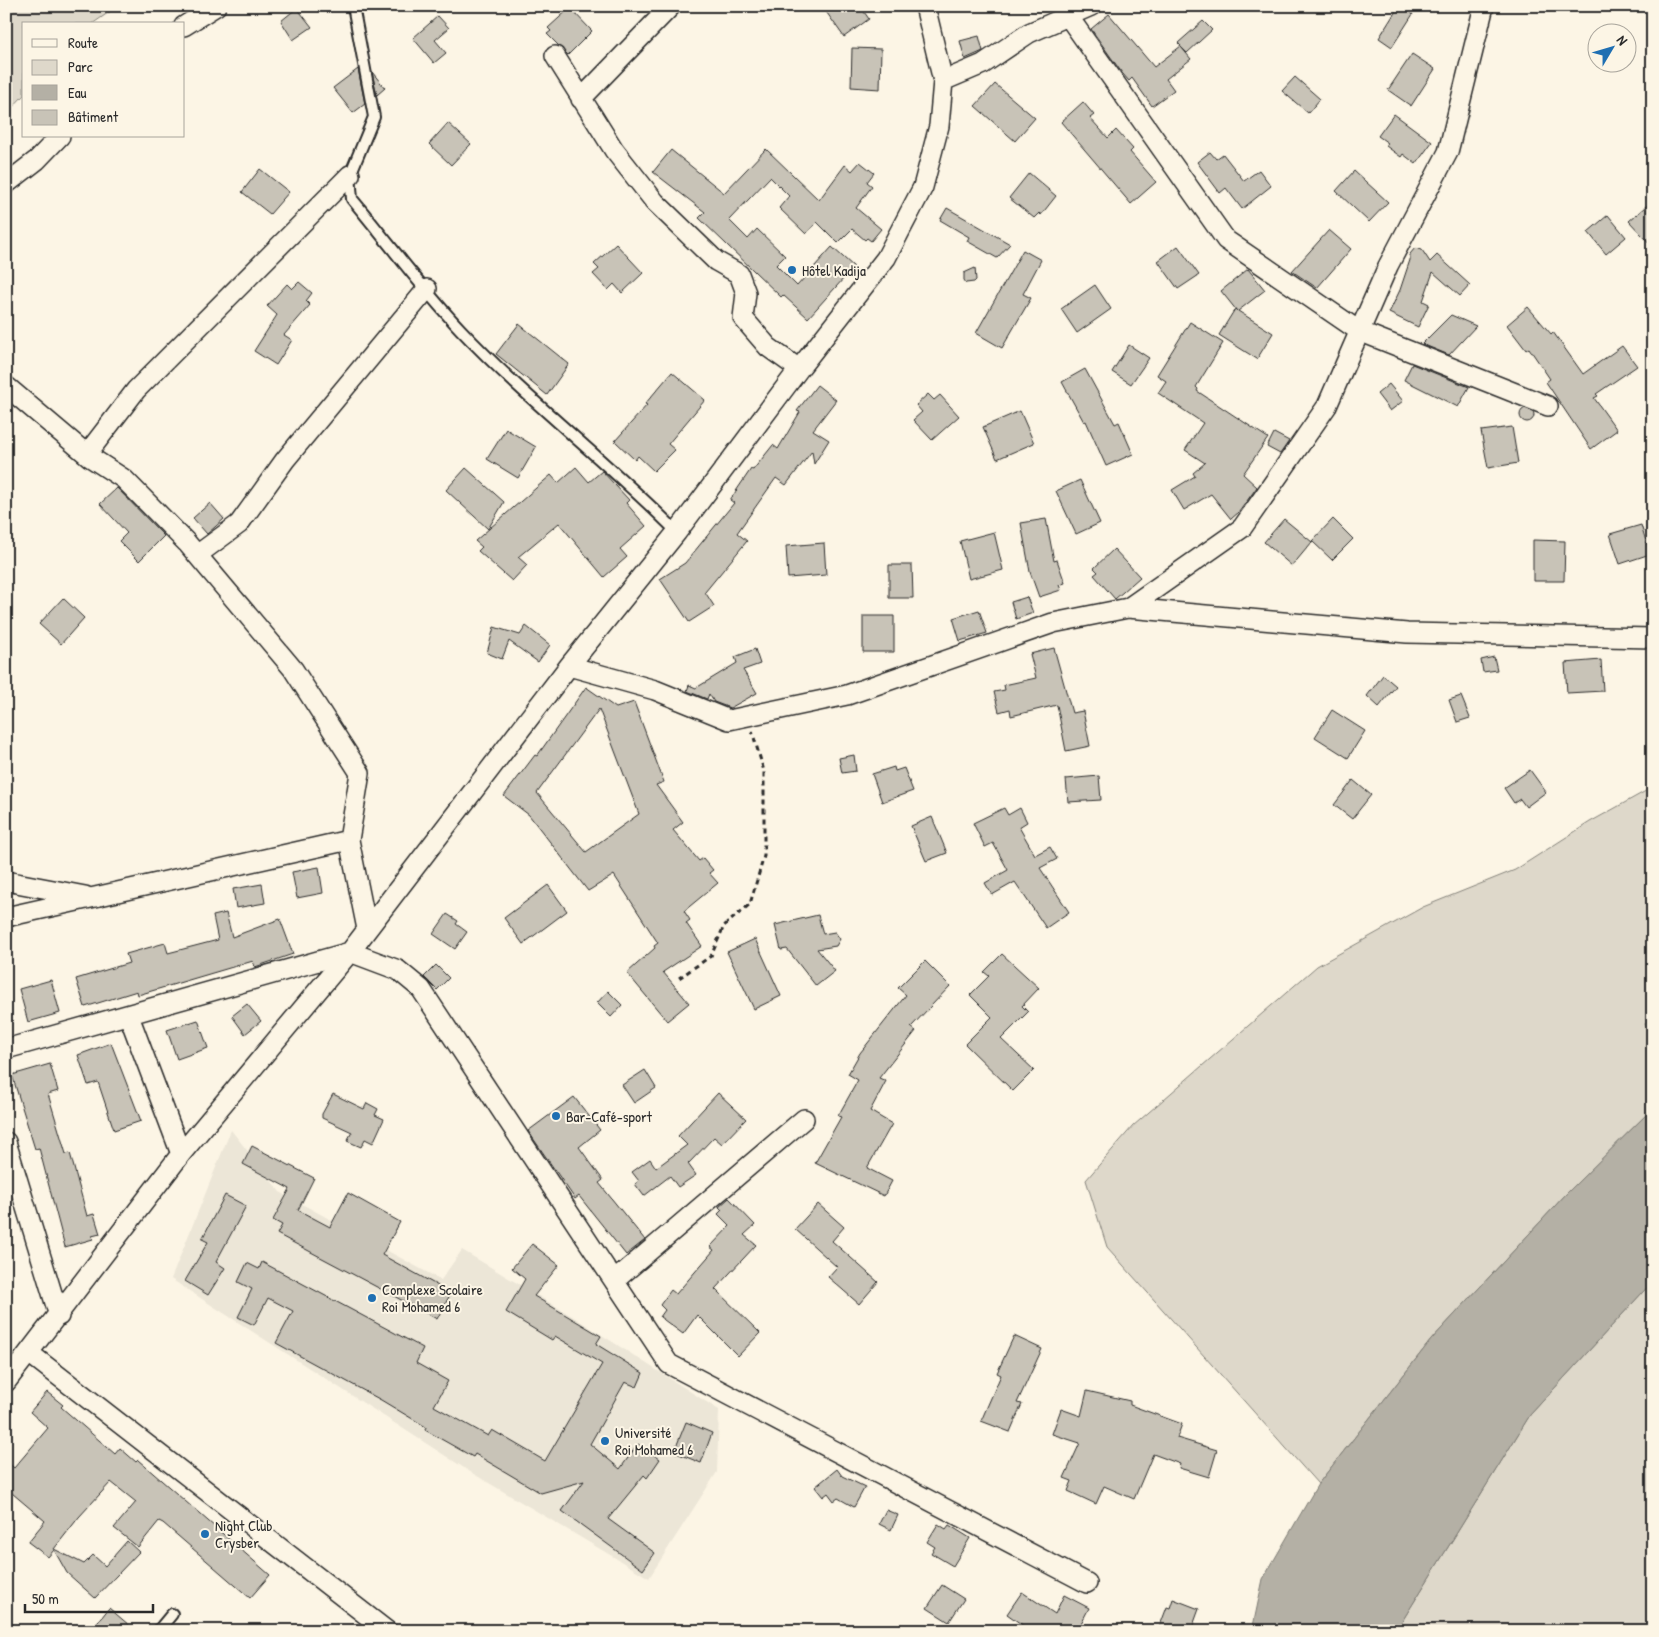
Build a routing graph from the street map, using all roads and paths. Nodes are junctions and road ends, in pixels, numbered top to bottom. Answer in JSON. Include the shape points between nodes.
{"nodes":[{"id":1,"x":216,"y":6,"type":"edge"},
{"id":2,"x":353,"y":6,"type":"edge"},
{"id":3,"x":671,"y":6,"type":"edge"},
{"id":4,"x":925,"y":6,"type":"edge"},
{"id":5,"x":1091,"y":6,"type":"edge"},
{"id":6,"x":1484,"y":6,"type":"edge"},
{"id":7,"x":1068,"y":16,"type":"junction"},
{"id":8,"x":185,"y":25,"type":"edge"},
{"id":9,"x":555,"y":56,"type":"dead end"},
{"id":10,"x":943,"y":81,"type":"junction"},
{"id":11,"x":582,"y":99,"type":"junction"},
{"id":12,"x":58,"y":138,"type":"edge"},
{"id":13,"x":350,"y":175,"type":"junction"},
{"id":14,"x":6,"y":184,"type":"edge"},
{"id":15,"x":427,"y":289,"type":"junction"},
{"id":16,"x":1359,"y":331,"type":"junction"},
{"id":17,"x":799,"y":369,"type":"junction"},
{"id":18,"x":6,"y":386,"type":"edge"},
{"id":19,"x":1548,"y":406,"type":"dead end"},
{"id":20,"x":87,"y":454,"type":"junction"},
{"id":21,"x":677,"y":532,"type":"junction"},
{"id":22,"x":197,"y":555,"type":"junction"},
{"id":23,"x":1128,"y":608,"type":"junction"},
{"id":24,"x":1653,"y":638,"type":"edge"},
{"id":25,"x":569,"y":666,"type":"junction"},
{"id":26,"x":747,"y":716,"type":"junction"},
{"id":27,"x":349,"y":840,"type":"junction"},
{"id":28,"x":6,"y":881,"type":"edge"},
{"id":29,"x":93,"y":898,"type":"junction"},
{"id":30,"x":6,"y":917,"type":"edge"},
{"id":31,"x":367,"y":929,"type":"junction"},
{"id":32,"x":350,"y":952,"type":"junction"},
{"id":33,"x":678,"y":978,"type":"dead end"},
{"id":34,"x":129,"y":1016,"type":"junction"},
{"id":35,"x":6,"y":1049,"type":"edge"},
{"id":36,"x":804,"y":1119,"type":"dead end"},
{"id":37,"x":6,"y":1142,"type":"edge"},
{"id":38,"x":181,"y":1154,"type":"junction"},
{"id":39,"x":614,"y":1281,"type":"junction"},
{"id":40,"x":59,"y":1316,"type":"junction"},
{"id":41,"x":29,"y":1353,"type":"junction"},
{"id":42,"x":6,"y":1382,"type":"edge"},
{"id":43,"x":1087,"y":1583,"type":"dead end"},
{"id":44,"x":172,"y":1614,"type":"dead end"},
{"id":45,"x":158,"y":1631,"type":"edge"},
{"id":46,"x":387,"y":1631,"type":"edge"}],
"edges":[{"from":1,"to":8,"type":"street"},
{"from":2,"to":13,"type":"lane","via":[[374,117]]},
{"from":3,"to":11,"type":"street"},
{"from":4,"to":10,"type":"street"},
{"from":5,"to":7,"type":"street"},
{"from":6,"to":16,"type":"street","via":[[1448,152],[1388,266]]},
{"from":7,"to":10,"type":"street","via":[[1029,33],[983,64]]},
{"from":7,"to":16,"type":"street","via":[[1226,240]]},
{"from":9,"to":11,"type":"street"},
{"from":10,"to":17,"type":"street","via":[[940,126],[923,186],[886,258]]},
{"from":11,"to":17,"type":"street","via":[[614,150],[655,202],[716,261],[739,274],[746,293],[742,318],[768,347]]},
{"from":12,"to":14,"type":"street","via":[[38,160]]},
{"from":13,"to":15,"type":"lane","via":[[352,199]]},
{"from":13,"to":20,"type":"street","via":[[136,390]]},
{"from":15,"to":21,"type":"lane","via":[[460,329],[520,388]]},
{"from":15,"to":22,"type":"street","via":[[285,460],[239,524]]},
{"from":16,"to":19,"type":"street"},
{"from":16,"to":23,"type":"street","via":[[1327,406],[1242,528]]},
{"from":17,"to":21,"type":"street"},
{"from":18,"to":20,"type":"street"},
{"from":20,"to":22,"type":"street","via":[[124,479]]},
{"from":21,"to":25,"type":"street"},
{"from":22,"to":27,"type":"street","via":[[293,669],[360,773]]},
{"from":23,"to":24,"type":"street","via":[[1407,633]]},
{"from":23,"to":26,"type":"street","via":[[1053,623],[847,695]]},
{"from":25,"to":26,"type":"street","via":[[655,690],[729,720]]},
{"from":25,"to":31,"type":"street"},
{"from":26,"to":33,"type":"path","via":[[764,771],[764,856],[750,904],[724,926],[711,956]]},
{"from":27,"to":29,"type":"street"},
{"from":27,"to":31,"type":"street"},
{"from":28,"to":29,"type":"street"},
{"from":29,"to":30,"type":"street"},
{"from":31,"to":32,"type":"street"},
{"from":32,"to":34,"type":"street"},
{"from":32,"to":38,"type":"street"},
{"from":32,"to":39,"type":"street","via":[[398,970],[421,989]]},
{"from":34,"to":35,"type":"street"},
{"from":34,"to":38,"type":"street"},
{"from":36,"to":39,"type":"street"},
{"from":37,"to":40,"type":"street"},
{"from":38,"to":40,"type":"street"},
{"from":39,"to":43,"type":"street","via":[[668,1364]]},
{"from":40,"to":41,"type":"street"},
{"from":41,"to":42,"type":"street"},
{"from":41,"to":46,"type":"street"},
{"from":44,"to":45,"type":"lane"}]}
